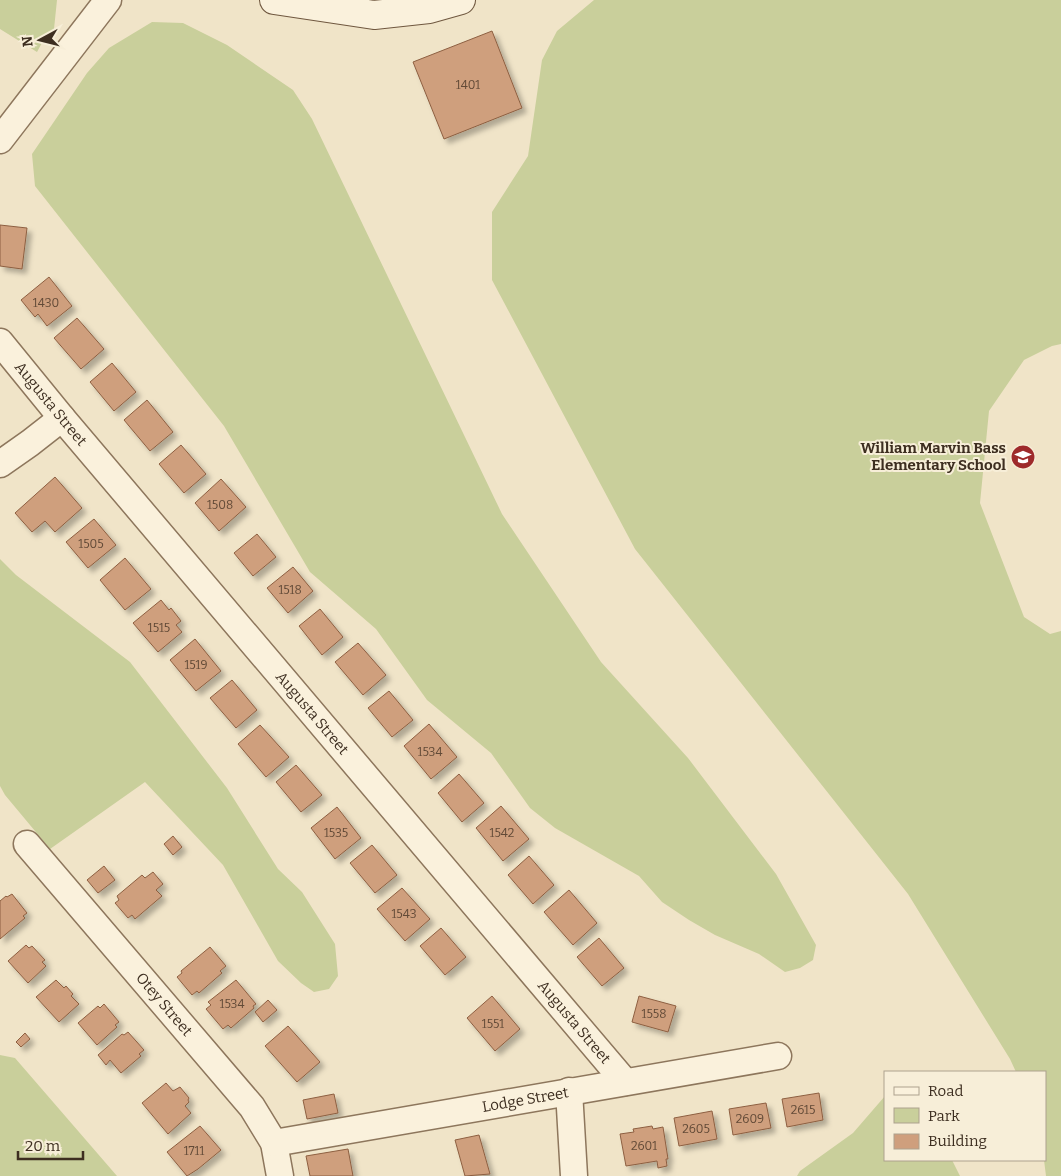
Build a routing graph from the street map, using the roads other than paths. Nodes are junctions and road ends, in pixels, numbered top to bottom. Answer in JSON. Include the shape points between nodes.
{"nodes":[{"id":1,"x":108,"y":0,"type":"edge"},
{"id":2,"x":274,"y":0,"type":"edge"},
{"id":3,"x":461,"y":0,"type":"edge"},
{"id":4,"x":0,"y":140,"type":"edge"},
{"id":5,"x":0,"y":342,"type":"edge"},
{"id":6,"x":62,"y":418,"type":"junction"},
{"id":7,"x":0,"y":464,"type":"edge"},
{"id":8,"x":27,"y":844,"type":"dead end"},
{"id":9,"x":778,"y":1056,"type":"dead end"},
{"id":10,"x":625,"y":1082,"type":"junction"},
{"id":11,"x":569,"y":1091,"type":"junction"},
{"id":12,"x":274,"y":1143,"type":"junction"},
{"id":13,"x":280,"y":1176,"type":"edge"},
{"id":14,"x":574,"y":1176,"type":"edge"}],
"edges":[{"from":1,"to":4,"type":"street"},
{"from":2,"to":3,"type":"main road","via":[[374,15],[428,9]]},
{"from":5,"to":6,"type":"street","name":"Augusta Street"},
{"from":6,"to":7,"type":"street"},
{"from":6,"to":10,"type":"street","name":"Augusta Street"},
{"from":8,"to":12,"type":"street","name":"Otey Street","via":[[252,1106]]},
{"from":9,"to":10,"type":"street","name":"Lodge Street"},
{"from":10,"to":11,"type":"street","name":"Lodge Street"},
{"from":11,"to":12,"type":"street","name":"Lodge Street"},
{"from":11,"to":14,"type":"street"},
{"from":12,"to":13,"type":"street","name":"Otey Street"}]}
